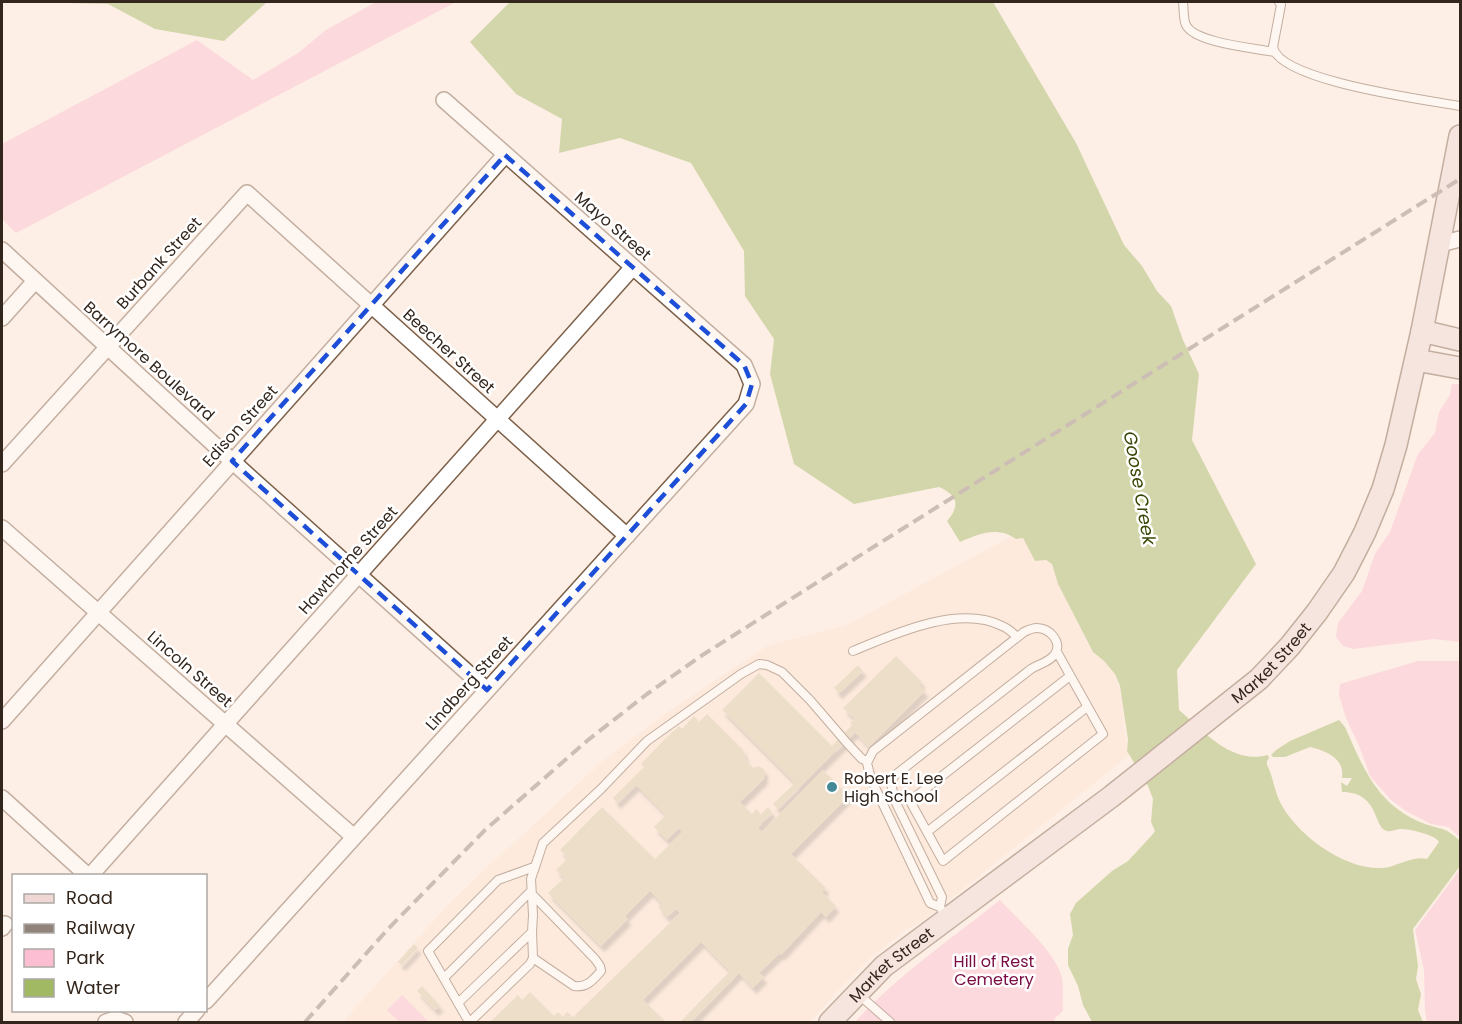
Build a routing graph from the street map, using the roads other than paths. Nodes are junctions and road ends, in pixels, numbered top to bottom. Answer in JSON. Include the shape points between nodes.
{"nodes":[{"id":1,"x":1183,"y":2,"type":"edge"},
{"id":2,"x":1279,"y":2,"type":"edge"},
{"id":3,"x":1274,"y":52,"type":"junction"},
{"id":4,"x":444,"y":100,"type":"dead end"},
{"id":5,"x":1461,"y":106,"type":"edge"},
{"id":6,"x":1461,"y":136,"type":"edge"},
{"id":7,"x":505,"y":155,"type":"junction"},
{"id":8,"x":247,"y":193,"type":"joint"},
{"id":9,"x":1461,"y":239,"type":"edge"},
{"id":10,"x":1440,"y":244,"type":"junction"},
{"id":11,"x":2,"y":250,"type":"edge"},
{"id":12,"x":633,"y":267,"type":"junction"},
{"id":13,"x":34,"y":281,"type":"junction"},
{"id":14,"x":371,"y":305,"type":"junction"},
{"id":15,"x":2,"y":318,"type":"edge"},
{"id":16,"x":1422,"y":331,"type":"junction"},
{"id":17,"x":1461,"y":340,"type":"edge"},
{"id":18,"x":109,"y":347,"type":"junction"},
{"id":19,"x":1416,"y":360,"type":"junction"},
{"id":20,"x":1461,"y":368,"type":"edge"},
{"id":21,"x":752,"y":384,"type":"joint"},
{"id":22,"x":498,"y":419,"type":"junction"},
{"id":23,"x":232,"y":461,"type":"junction"},
{"id":24,"x":2,"y":464,"type":"edge"},
{"id":25,"x":2,"y":528,"type":"edge"},
{"id":26,"x":627,"y":536,"type":"junction"},
{"id":27,"x":359,"y":575,"type":"junction"},
{"id":28,"x":98,"y":612,"type":"junction"},
{"id":29,"x":1017,"y":637,"type":"junction"},
{"id":30,"x":853,"y":651,"type":"dead end"},
{"id":31,"x":1057,"y":652,"type":"junction"},
{"id":32,"x":1070,"y":676,"type":"junction"},
{"id":33,"x":487,"y":690,"type":"junction"},
{"id":34,"x":1088,"y":707,"type":"junction"},
{"id":35,"x":2,"y":721,"type":"edge"},
{"id":36,"x":225,"y":724,"type":"junction"},
{"id":37,"x":868,"y":761,"type":"junction"},
{"id":38,"x":2,"y":798,"type":"edge"},
{"id":39,"x":910,"y":801,"type":"junction"},
{"id":40,"x":896,"y":803,"type":"junction"},
{"id":41,"x":927,"y":832,"type":"junction"},
{"id":42,"x":354,"y":837,"type":"junction"},
{"id":43,"x":534,"y":867,"type":"junction"},
{"id":44,"x":87,"y":874,"type":"edge"},
{"id":45,"x":91,"y":874,"type":"edge"},
{"id":46,"x":530,"y":892,"type":"junction"},
{"id":47,"x":943,"y":913,"type":"junction"},
{"id":48,"x":532,"y":932,"type":"junction"},
{"id":49,"x":533,"y":958,"type":"junction"},
{"id":50,"x":444,"y":978,"type":"junction"},
{"id":51,"x":209,"y":990,"type":"edge"},
{"id":52,"x":857,"y":993,"type":"junction"},
{"id":53,"x":458,"y":1003,"type":"junction"},
{"id":54,"x":106,"y":1023,"type":"edge"},
{"id":55,"x":125,"y":1023,"type":"edge"},
{"id":56,"x":470,"y":1023,"type":"edge"},
{"id":57,"x":830,"y":1023,"type":"edge"},
{"id":58,"x":890,"y":1023,"type":"edge"}],
"edges":[{"from":1,"to":3,"type":"lane","via":[[1185,24],[1193,33]]},
{"from":2,"to":3,"type":"lane"},
{"from":3,"to":5,"type":"lane","via":[[1281,61],[1330,82]]},
{"from":4,"to":7,"type":"street","name":"Mayo Street"},
{"from":6,"to":10,"type":"main road","name":"Market Street"},
{"from":7,"to":12,"type":"street","name":"Mayo Street"},
{"from":7,"to":14,"type":"street","name":"Edison Street"},
{"from":8,"to":14,"type":"street","name":"Beecher Street"},
{"from":8,"to":18,"type":"street","name":"Burbank Street"},
{"from":9,"to":10,"type":"street"},
{"from":10,"to":16,"type":"main road","name":"Market Street"},
{"from":11,"to":13,"type":"street","name":"Barrymore Boulevard"},
{"from":12,"to":21,"type":"street","name":"Mayo Street","via":[[744,365]]},
{"from":12,"to":22,"type":"street","name":"Hawthorne Street"},
{"from":13,"to":15,"type":"street"},
{"from":13,"to":18,"type":"street","name":"Barrymore Boulevard"},
{"from":14,"to":22,"type":"street","name":"Beecher Street"},
{"from":14,"to":23,"type":"street","name":"Edison Street"},
{"from":16,"to":17,"type":"main road"},
{"from":16,"to":19,"type":"main road","name":"Market Street"},
{"from":18,"to":23,"type":"street","name":"Barrymore Boulevard"},
{"from":18,"to":24,"type":"street","name":"Burbank Street"},
{"from":19,"to":20,"type":"main road"},
{"from":19,"to":47,"type":"main road","name":"Market Street","via":[[1396,446],[1365,532],[1344,573],[1290,646],[1259,679],[1112,796]]},
{"from":21,"to":26,"type":"street","name":"Lindberg Street","via":[[746,404]]},
{"from":22,"to":26,"type":"street","name":"Beecher Street"},
{"from":22,"to":27,"type":"street","name":"Hawthorne Street"},
{"from":23,"to":27,"type":"street","name":"Barrymore Boulevard"},
{"from":23,"to":28,"type":"street","name":"Edison Street"},
{"from":25,"to":28,"type":"street","name":"Lincoln Street"},
{"from":26,"to":33,"type":"street","name":"Lindberg Street"},
{"from":27,"to":33,"type":"street","name":"Barrymore Boulevard"},
{"from":27,"to":36,"type":"street","name":"Hawthorne Street"},
{"from":28,"to":35,"type":"street","name":"Edison Street"},
{"from":28,"to":36,"type":"street","name":"Lincoln Street"},
{"from":29,"to":30,"type":"lane","via":[[1003,626],[983,620],[953,619],[905,629]]},
{"from":29,"to":31,"type":"lane","via":[[1031,629],[1048,630],[1058,644]]},
{"from":29,"to":37,"type":"lane","via":[[873,751]]},
{"from":31,"to":32,"type":"lane"},
{"from":31,"to":40,"type":"lane","via":[[894,776],[891,784]]},
{"from":32,"to":34,"type":"lane"},
{"from":32,"to":39,"type":"lane"},
{"from":33,"to":42,"type":"street","name":"Lindberg Street"},
{"from":34,"to":41,"type":"lane"},
{"from":34,"to":41,"type":"lane","via":[[1103,734],[943,861]]},
{"from":36,"to":42,"type":"street","name":"Lincoln Street"},
{"from":36,"to":45,"type":"street","name":"Hawthorne Street"},
{"from":37,"to":43,"type":"lane","via":[[854,751],[790,679],[775,668],[759,664],[647,741],[543,843]]},
{"from":37,"to":47,"type":"lane","via":[[867,770],[930,903]]},
{"from":38,"to":44,"type":"street"},
{"from":39,"to":40,"type":"lane"},
{"from":39,"to":41,"type":"lane"},
{"from":40,"to":47,"type":"lane","via":[[942,897]]},
{"from":42,"to":51,"type":"street","name":"Lindberg Street"},
{"from":43,"to":46,"type":"lane"},
{"from":43,"to":50,"type":"lane","via":[[498,880],[428,951]]},
{"from":46,"to":48,"type":"lane"},
{"from":46,"to":49,"type":"lane","via":[[595,958],[601,971],[588,984],[574,986]]},
{"from":46,"to":50,"type":"lane"},
{"from":47,"to":52,"type":"main road","name":"Market Street"},
{"from":48,"to":49,"type":"lane"},
{"from":48,"to":53,"type":"lane"},
{"from":49,"to":56,"type":"lane"},
{"from":50,"to":53,"type":"lane"},
{"from":52,"to":57,"type":"main road","name":"Market Street"},
{"from":52,"to":58,"type":"lane"},
{"from":53,"to":56,"type":"lane"},
{"from":54,"to":55,"type":"street","via":[[116,1019]]}]}
